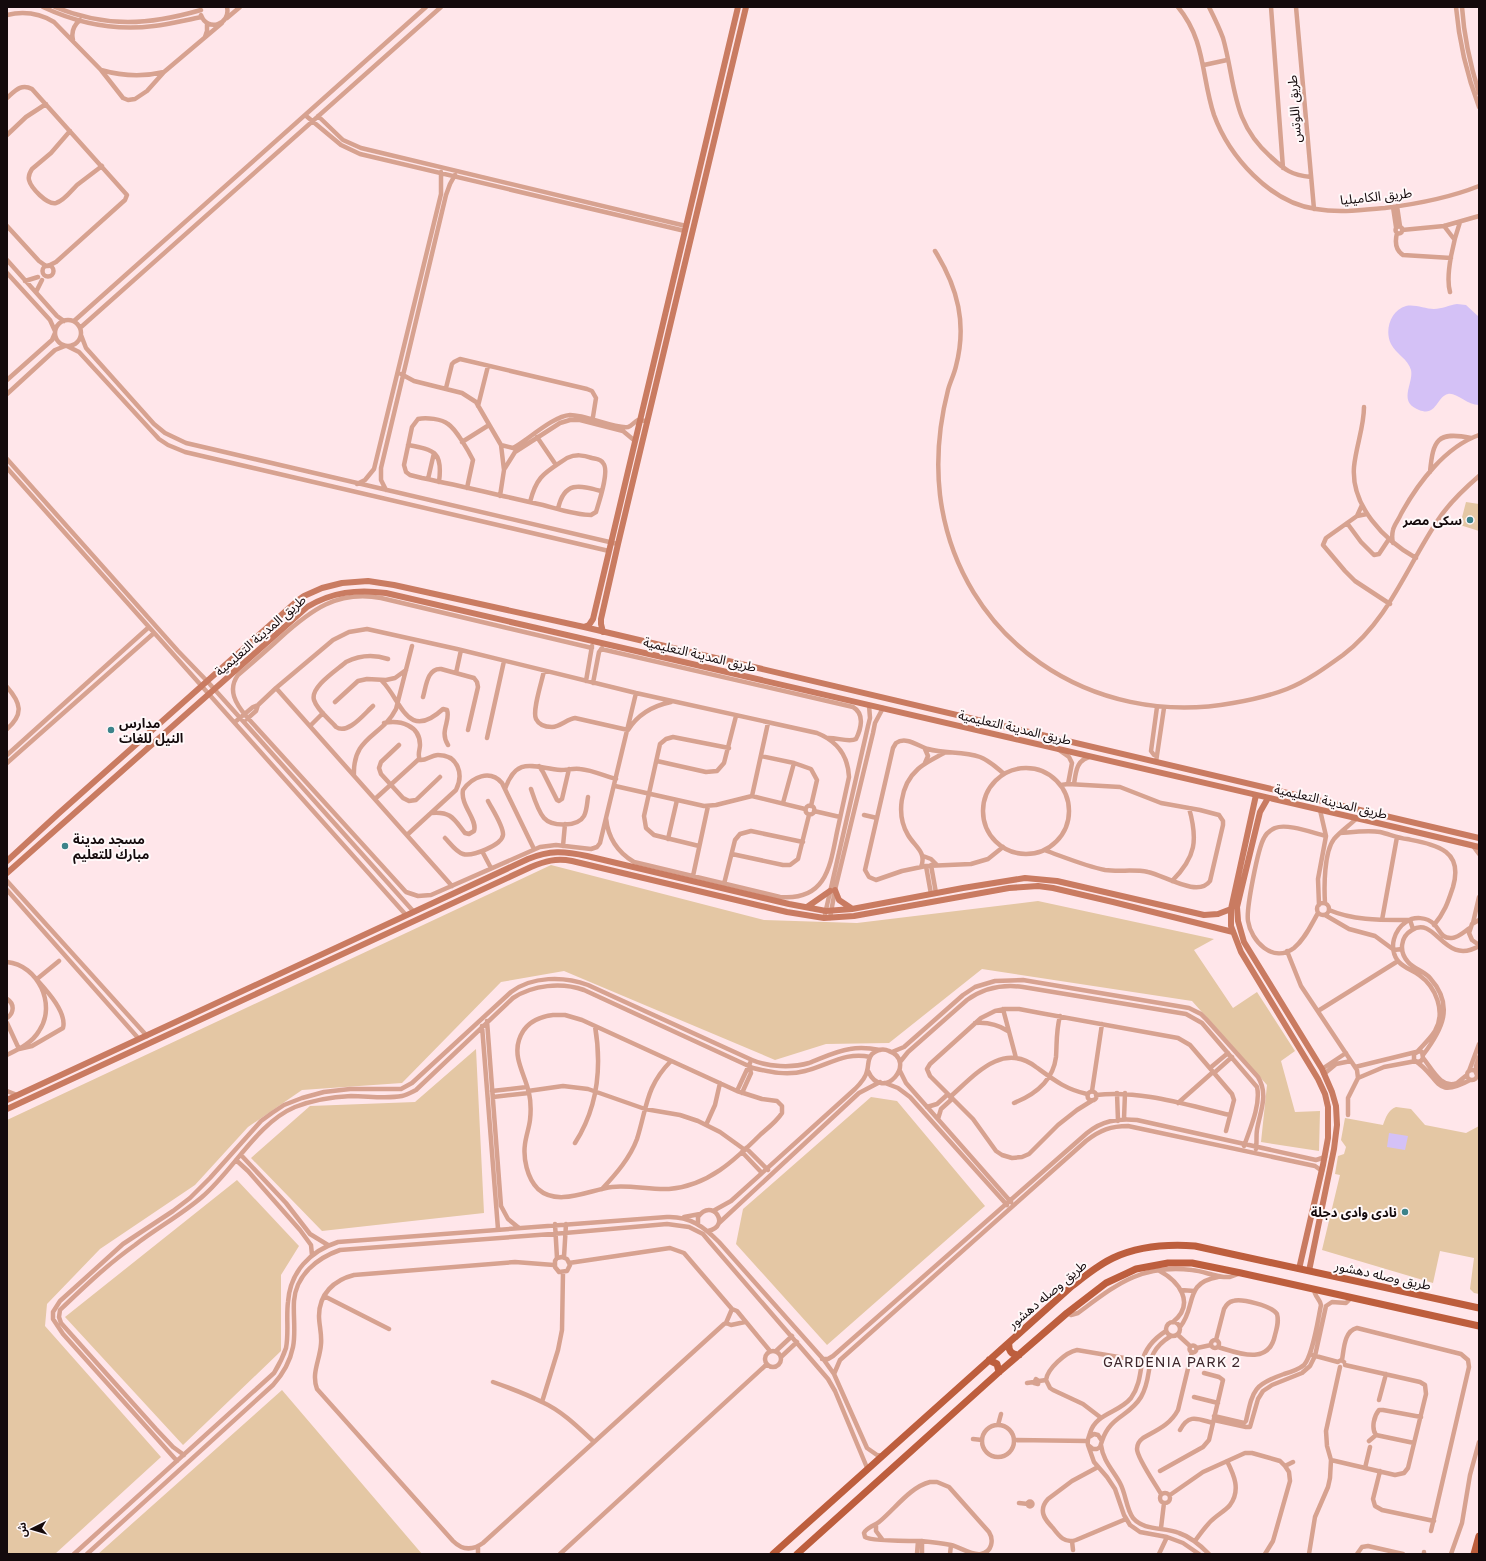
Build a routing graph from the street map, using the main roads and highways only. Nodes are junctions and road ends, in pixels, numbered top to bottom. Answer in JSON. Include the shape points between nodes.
{"nodes":[{"id":1,"x":1479,"y":1308,"type":"edge"},
{"id":2,"x":1479,"y":1326,"type":"edge"},
{"id":3,"x":1009,"y":1343,"type":"junction"},
{"id":4,"x":1019,"y":1354,"type":"junction"},
{"id":5,"x":989,"y":1360,"type":"junction"},
{"id":6,"x":999,"y":1372,"type":"junction"},
{"id":7,"x":1479,"y":1536,"type":"edge"},
{"id":8,"x":800,"y":1552,"type":"edge"},
{"id":9,"x":1475,"y":1552,"type":"edge"},
{"id":10,"x":773,"y":1554,"type":"edge"}],
"edges":[{"from":1,"to":3,"type":"main road","name":"طريق وصله دهشور","via":[[1196,1246],[1166,1245],[1135,1250],[1108,1261],[1072,1286]]},
{"from":2,"to":4,"type":"main road","via":[[1242,1273],[1192,1263],[1168,1263],[1147,1266],[1111,1280]]},
{"from":3,"to":4,"type":"main road","via":[[1010,1352]]},
{"from":3,"to":5,"type":"main road","name":"طريق وصله دهشور"},
{"from":4,"to":6,"type":"main road"},
{"from":5,"to":6,"type":"main road","via":[[997,1364]]},
{"from":5,"to":10,"type":"main road","name":"طريق وصله دهشور"},
{"from":6,"to":8,"type":"main road"},
{"from":7,"to":9,"type":"main road"}]}
